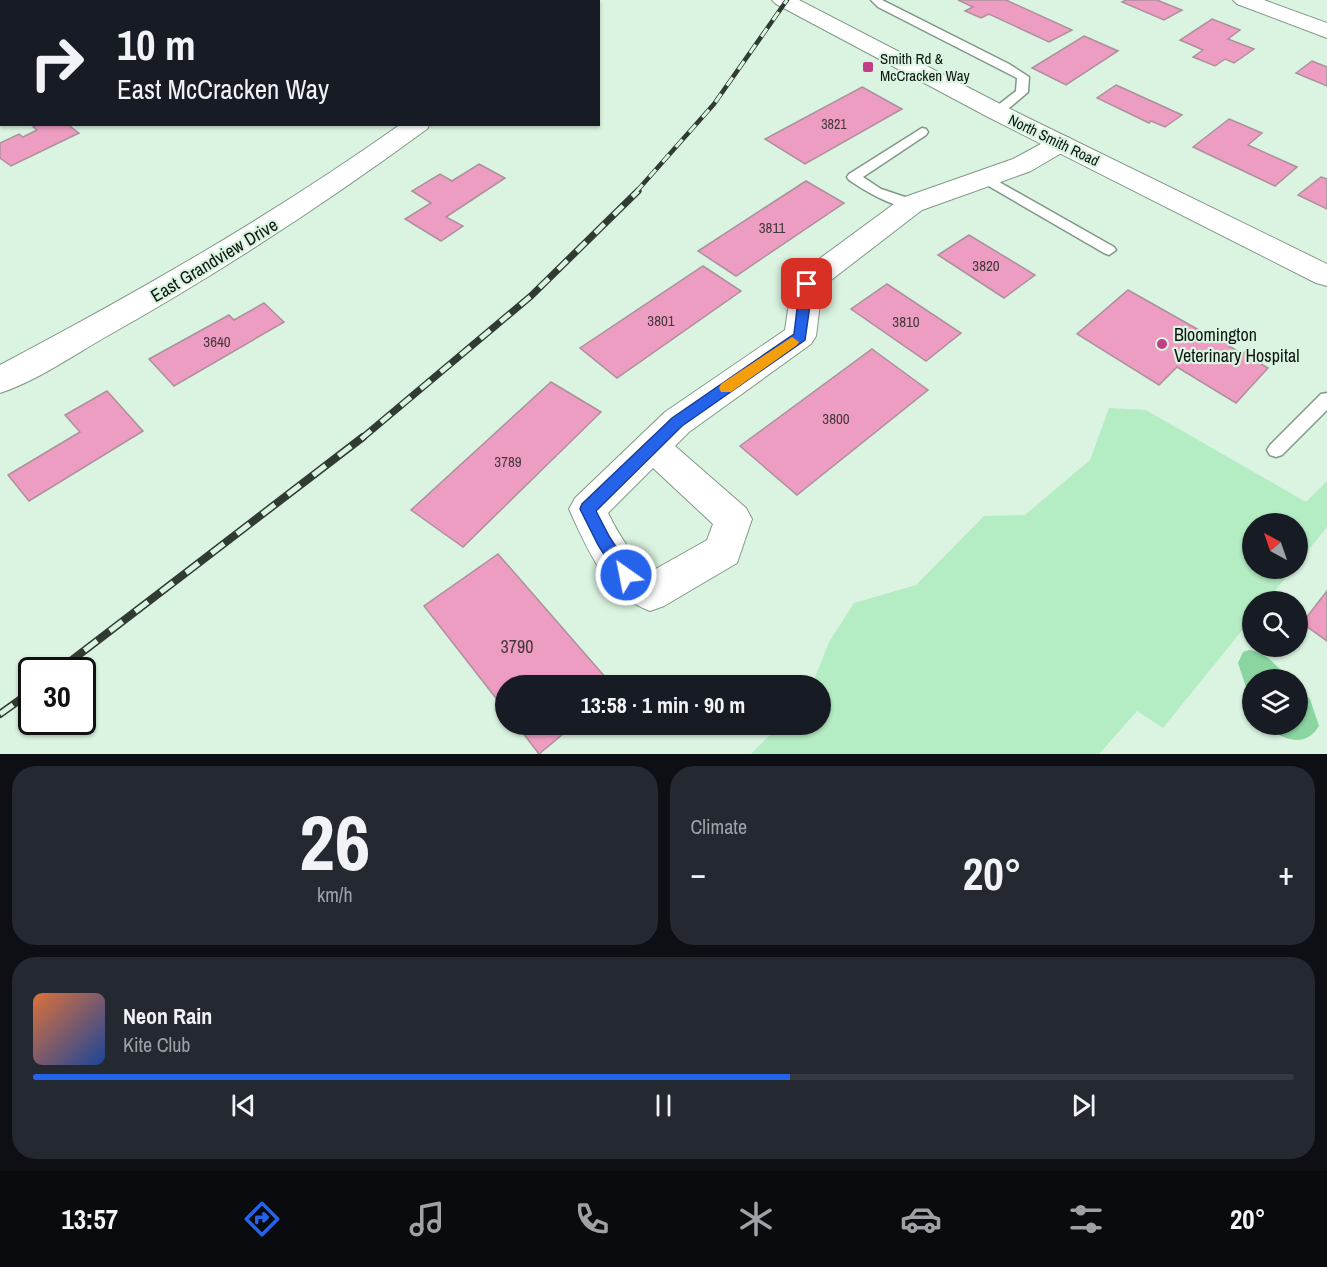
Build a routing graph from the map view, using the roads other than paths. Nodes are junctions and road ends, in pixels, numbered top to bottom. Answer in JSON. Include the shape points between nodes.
{"nodes":[{"id":1,"x":783,"y":0,"type":"edge"},
{"id":2,"x":876,"y":0,"type":"edge"},
{"id":3,"x":1244,"y":0,"type":"edge"},
{"id":4,"x":1327,"y":31,"type":"edge"},
{"id":5,"x":997,"y":112,"type":"junction"},
{"id":6,"x":415,"y":126,"type":"edge"},
{"id":7,"x":922,"y":132,"type":"dead end"},
{"id":8,"x":1061,"y":143,"type":"junction"},
{"id":9,"x":985,"y":178,"type":"junction"},
{"id":10,"x":912,"y":204,"type":"junction"},
{"id":11,"x":1109,"y":250,"type":"dead end"},
{"id":12,"x":1327,"y":276,"type":"edge"},
{"id":13,"x":0,"y":380,"type":"edge"},
{"id":14,"x":1327,"y":399,"type":"edge"},
{"id":15,"x":652,"y":446,"type":"junction"},
{"id":16,"x":1276,"y":450,"type":"dead end"}],
"edges":[{"from":1,"to":5,"type":"street","name":"North Smith Road"},
{"from":2,"to":5,"type":"lane","via":[[1023,77],[1023,92]]},
{"from":3,"to":4,"type":"street"},
{"from":5,"to":8,"type":"street","name":"North Smith Road"},
{"from":6,"to":13,"type":"street","name":"East Grandview Drive","via":[[234,248],[143,303]]},
{"from":7,"to":10,"type":"lane","via":[[854,177],[876,192]]},
{"from":8,"to":9,"type":"street","via":[[1022,165]]},
{"from":8,"to":12,"type":"street","name":"North Smith Road"},
{"from":9,"to":10,"type":"street"},
{"from":9,"to":11,"type":"lane"},
{"from":10,"to":15,"type":"street","via":[[807,284],[800,336],[677,422]]},
{"from":14,"to":16,"type":"lane"},
{"from":15,"to":15,"type":"street","via":[[588,509],[626,575],[650,592],[723,551],[733,519]]}]}
